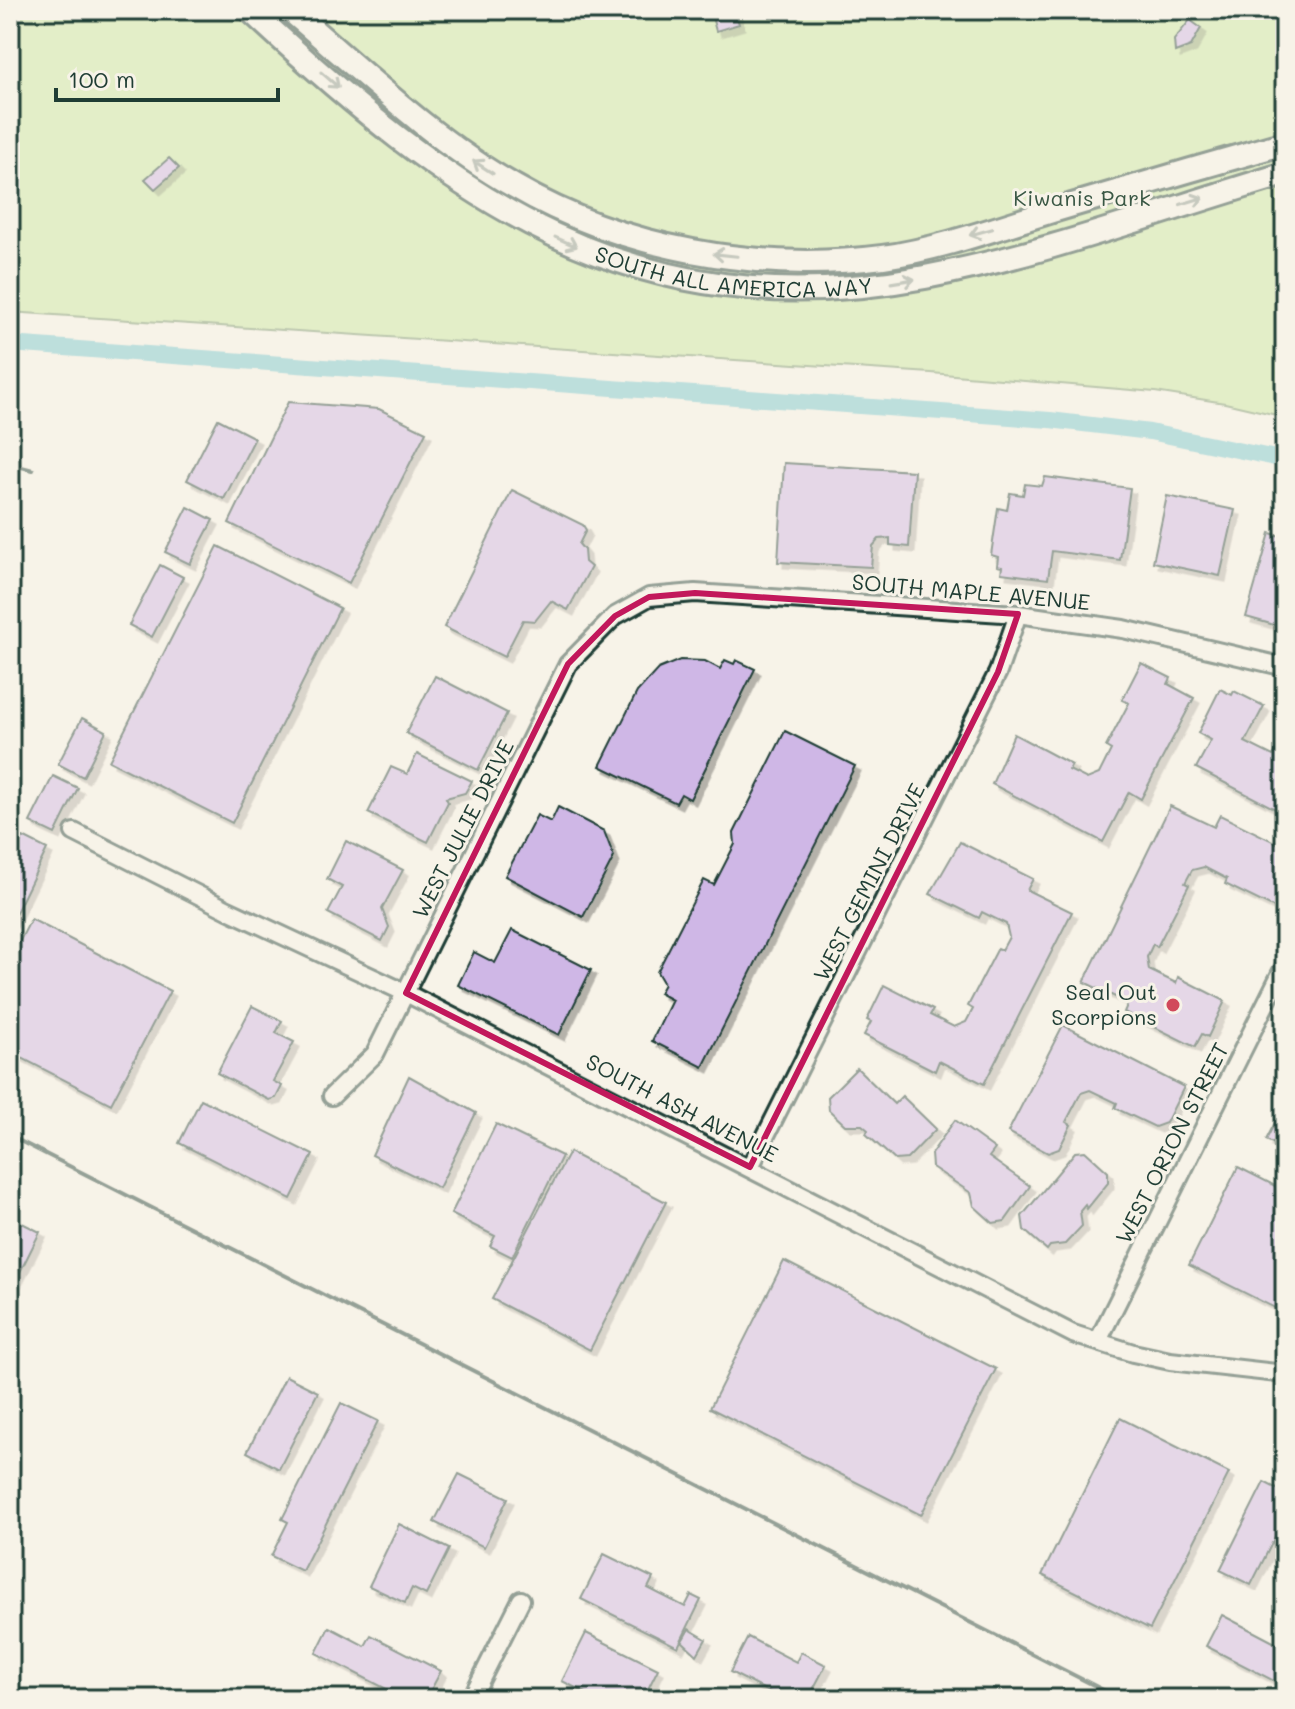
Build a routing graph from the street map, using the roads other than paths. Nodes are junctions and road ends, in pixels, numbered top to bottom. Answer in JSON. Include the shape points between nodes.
{"nodes":[{"id":1,"x":250,"y":10,"type":"edge"},
{"id":2,"x":290,"y":10,"type":"edge"},
{"id":3,"x":1285,"y":143,"type":"edge"},
{"id":4,"x":1285,"y":174,"type":"edge"},
{"id":5,"x":1056,"y":210,"type":"junction"},
{"id":6,"x":1063,"y":241,"type":"junction"},
{"id":7,"x":649,"y":597,"type":"joint"},
{"id":8,"x":1018,"y":614,"type":"junction"},
{"id":9,"x":1285,"y":667,"type":"edge"},
{"id":10,"x":74,"y":832,"type":"dead end"},
{"id":11,"x":1285,"y":965,"type":"edge"},
{"id":12,"x":406,"y":993,"type":"junction"},
{"id":13,"x":332,"y":1096,"type":"dead end"},
{"id":14,"x":750,"y":1167,"type":"junction"},
{"id":15,"x":1098,"y":1341,"type":"junction"},
{"id":16,"x":1285,"y":1374,"type":"edge"},
{"id":17,"x":521,"y":1600,"type":"dead end"},
{"id":18,"x":471,"y":1699,"type":"edge"}],
"edges":[{"from":1,"to":6,"type":"street","name":"SOUTH ALL AMERICA WAY","one_way":true,"via":[[444,173],[534,228],[619,263],[707,283],[805,290],[928,277]]},
{"from":5,"to":2,"type":"street","name":"SOUTH ALL AMERICA WAY","one_way":true,"via":[[932,246],[852,258],[726,256],[626,234],[547,203],[468,158]]},
{"from":3,"to":5,"type":"street","name":"SOUTH ALL AMERICA WAY"},
{"from":6,"to":4,"type":"street","name":"SOUTH ALL AMERICA WAY","one_way":true},
{"from":5,"to":6,"type":"street"},
{"from":7,"to":8,"type":"street","name":"SOUTH MAPLE AVENUE","via":[[695,593]]},
{"from":7,"to":12,"type":"street","name":"WEST JULIE DRIVE","via":[[615,616],[568,664]]},
{"from":8,"to":9,"type":"street","name":"SOUTH MAPLE AVENUE","via":[[1123,629]]},
{"from":8,"to":14,"type":"street","name":"WEST GEMINI DRIVE","via":[[998,672]]},
{"from":10,"to":12,"type":"street","name":"SOUTH ASH AVENUE"},
{"from":11,"to":15,"type":"street","name":"WEST ORION STREET"},
{"from":12,"to":13,"type":"street","name":"WEST JULIE DRIVE","via":[[375,1054]]},
{"from":12,"to":14,"type":"street","name":"SOUTH ASH AVENUE"},
{"from":14,"to":15,"type":"street","name":"SOUTH ASH AVENUE","via":[[1073,1334]]},
{"from":15,"to":16,"type":"street","name":"SOUTH ASH AVENUE","via":[[1170,1361]]},
{"from":17,"to":18,"type":"street"}]}
